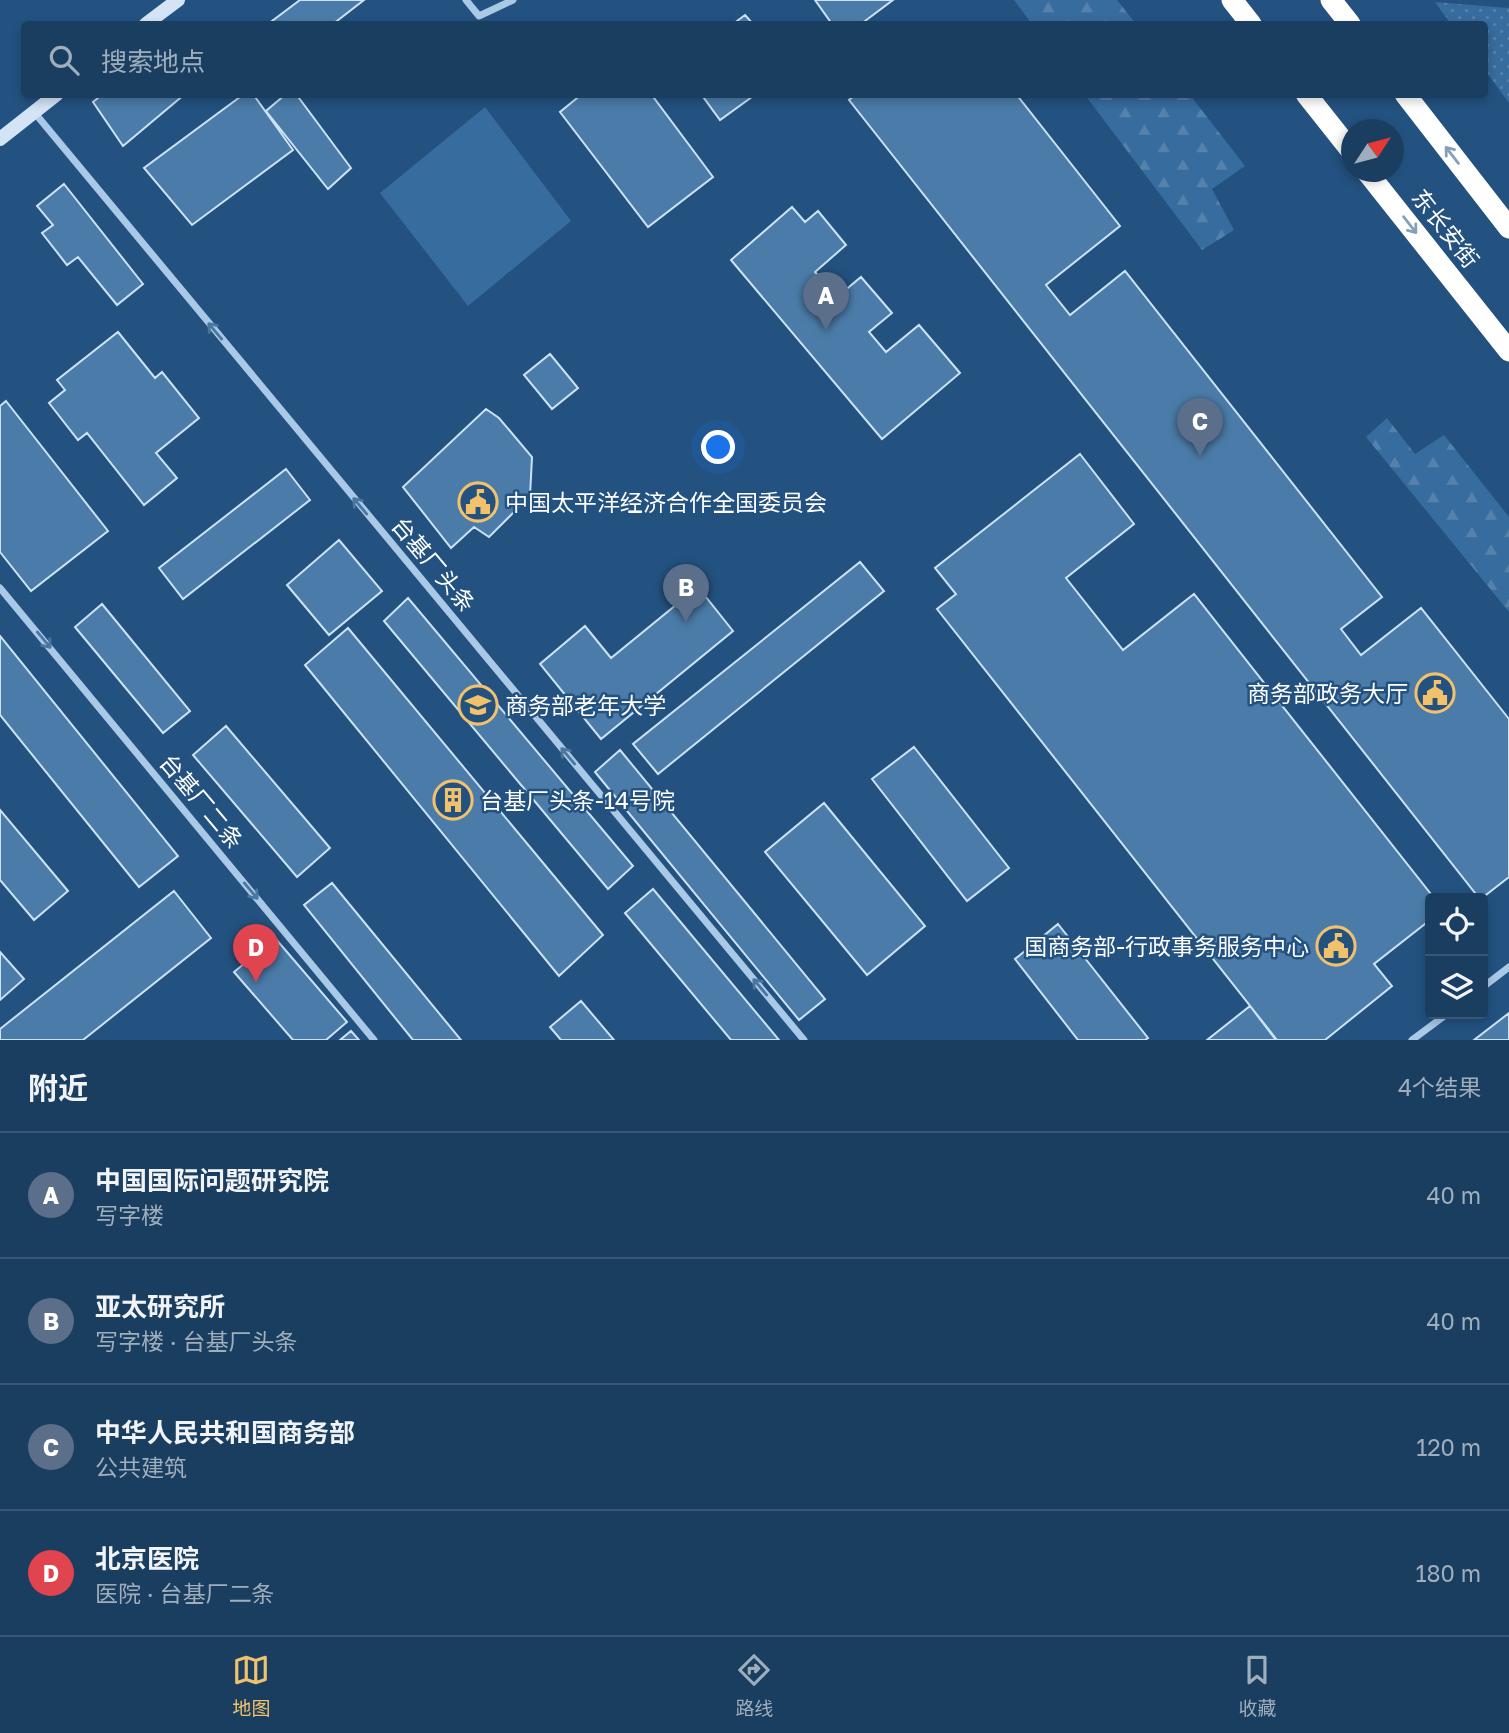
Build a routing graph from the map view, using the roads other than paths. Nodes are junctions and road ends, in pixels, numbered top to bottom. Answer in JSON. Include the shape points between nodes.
{"nodes":[{"id":1,"x":178,"y":0,"type":"edge"},
{"id":2,"x":466,"y":0,"type":"edge"},
{"id":3,"x":513,"y":0,"type":"edge"},
{"id":4,"x":1232,"y":0,"type":"edge"},
{"id":5,"x":1331,"y":0,"type":"edge"},
{"id":6,"x":150,"y":21,"type":"edge"},
{"id":7,"x":1249,"y":21,"type":"edge"},
{"id":8,"x":1348,"y":21,"type":"edge"},
{"id":9,"x":52,"y":98,"type":"edge"},
{"id":10,"x":1309,"y":98,"type":"edge"},
{"id":11,"x":1408,"y":98,"type":"edge"},
{"id":12,"x":34,"y":113,"type":"junction"},
{"id":13,"x":1341,"y":138,"type":"edge"},
{"id":14,"x":0,"y":139,"type":"edge"},
{"id":15,"x":1375,"y":182,"type":"edge"},
{"id":16,"x":1509,"y":228,"type":"edge"},
{"id":17,"x":1509,"y":351,"type":"edge"},
{"id":18,"x":0,"y":587,"type":"edge"},
{"id":19,"x":1509,"y":967,"type":"edge"},
{"id":20,"x":1488,"y":982,"type":"edge"},
{"id":21,"x":1440,"y":1019,"type":"edge"},
{"id":22,"x":374,"y":1040,"type":"edge"},
{"id":23,"x":804,"y":1040,"type":"edge"},
{"id":24,"x":1412,"y":1040,"type":"edge"}],
"edges":[{"from":1,"to":6,"type":"street"},
{"from":2,"to":3,"type":"street","via":[[479,16]]},
{"from":4,"to":7,"type":"highway"},
{"from":5,"to":8,"type":"highway"},
{"from":9,"to":12,"type":"street"},
{"from":10,"to":13,"type":"highway"},
{"from":16,"to":11,"type":"highway","one_way":true},
{"from":12,"to":14,"type":"street"},
{"from":23,"to":12,"type":"street","name":"台基厂头条","one_way":true},
{"from":15,"to":17,"type":"highway","name":"东长安街","one_way":true},
{"from":18,"to":22,"type":"street","name":"台基厂二条","one_way":true},
{"from":19,"to":20,"type":"street"},
{"from":21,"to":24,"type":"street"}]}
